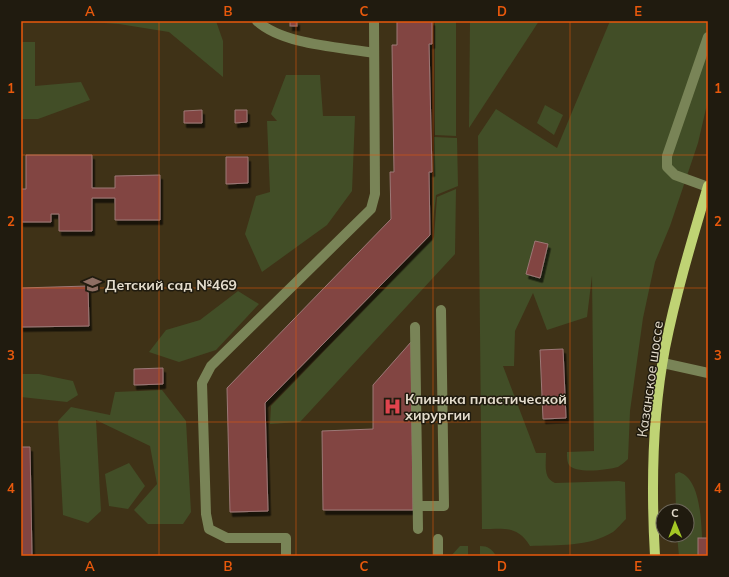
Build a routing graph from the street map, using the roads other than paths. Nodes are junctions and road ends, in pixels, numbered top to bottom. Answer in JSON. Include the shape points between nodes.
{"nodes":[{"id":1,"x":257,"y":21,"type":"edge"},
{"id":2,"x":374,"y":21,"type":"edge"},
{"id":3,"x":708,"y":37,"type":"edge"},
{"id":4,"x":374,"y":53,"type":"junction"},
{"id":5,"x":708,"y":187,"type":"edge"},
{"id":6,"x":441,"y":310,"type":"dead end"},
{"id":7,"x":415,"y":327,"type":"dead end"},
{"id":8,"x":663,"y":363,"type":"junction"},
{"id":9,"x":708,"y":374,"type":"edge"},
{"id":10,"x":418,"y":506,"type":"junction"},
{"id":11,"x":418,"y":529,"type":"dead end"},
{"id":12,"x":438,"y":539,"type":"dead end"},
{"id":13,"x":286,"y":556,"type":"edge"},
{"id":14,"x":438,"y":556,"type":"edge"},
{"id":15,"x":655,"y":556,"type":"edge"}],
"edges":[{"from":1,"to":4,"type":"street","via":[[274,33],[290,39]]},
{"from":2,"to":4,"type":"street"},
{"from":3,"to":5,"type":"street","via":[[667,156],[667,167],[675,175]]},
{"from":4,"to":13,"type":"street","via":[[375,194],[371,209],[211,366],[202,383],[206,514],[209,529],[227,538],[286,538]]},
{"from":5,"to":8,"type":"main road","name":"Казанское шоссе","via":[[686,259]]},
{"from":6,"to":10,"type":"street","via":[[444,506]]},
{"from":7,"to":10,"type":"street"},
{"from":8,"to":9,"type":"street"},
{"from":8,"to":15,"type":"main road","name":"Казанское шоссе","via":[[655,426],[653,474]]},
{"from":10,"to":11,"type":"street"},
{"from":12,"to":14,"type":"street"}]}
